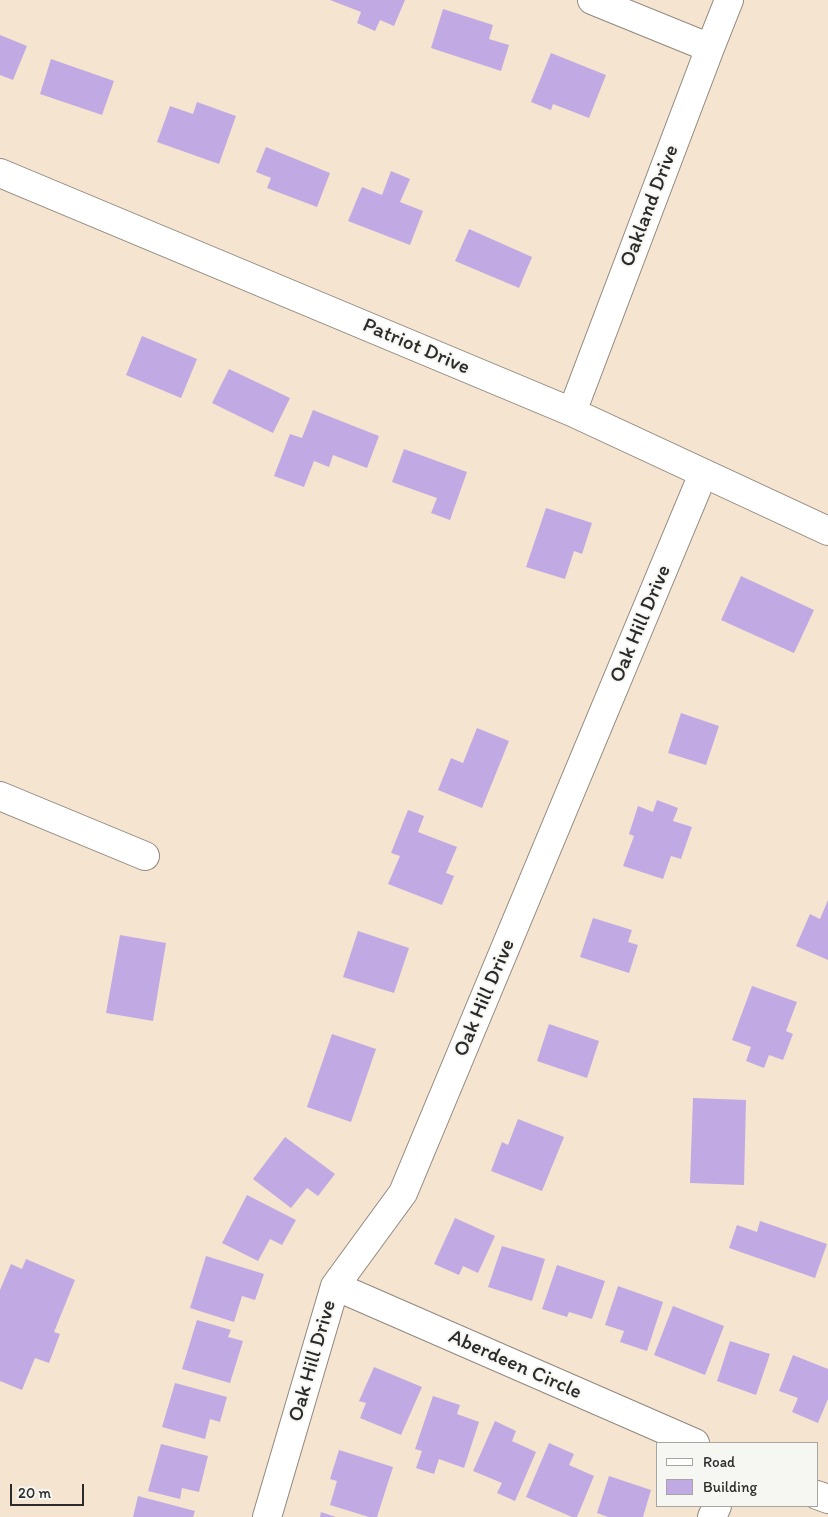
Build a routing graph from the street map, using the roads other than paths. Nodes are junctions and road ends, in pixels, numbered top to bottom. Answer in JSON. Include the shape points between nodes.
{"nodes":[{"id":1,"x":592,"y":0,"type":"edge"},
{"id":2,"x":729,"y":0,"type":"edge"},
{"id":3,"x":710,"y":48,"type":"junction"},
{"id":4,"x":0,"y":173,"type":"edge"},
{"id":5,"x":572,"y":412,"type":"junction"},
{"id":6,"x":703,"y":474,"type":"junction"},
{"id":7,"x":828,"y":531,"type":"edge"},
{"id":8,"x":0,"y":796,"type":"edge"},
{"id":9,"x":145,"y":856,"type":"dead end"},
{"id":10,"x":335,"y":1286,"type":"junction"},
{"id":11,"x":693,"y":1442,"type":"edge"},
{"id":12,"x":267,"y":1517,"type":"edge"}],
"edges":[{"from":1,"to":3,"type":"street"},
{"from":2,"to":3,"type":"street","name":"Oakland Drive"},
{"from":3,"to":5,"type":"street","name":"Oakland Drive"},
{"from":4,"to":5,"type":"street","name":"Patriot Drive"},
{"from":5,"to":6,"type":"street","name":"Patriot Drive"},
{"from":6,"to":7,"type":"street","name":"Patriot Drive"},
{"from":6,"to":10,"type":"street","name":"Oak Hill Drive","via":[[403,1193]]},
{"from":8,"to":9,"type":"street"},
{"from":10,"to":11,"type":"street","name":"Aberdeen Circle"},
{"from":10,"to":12,"type":"street","name":"Oak Hill Drive"}]}
